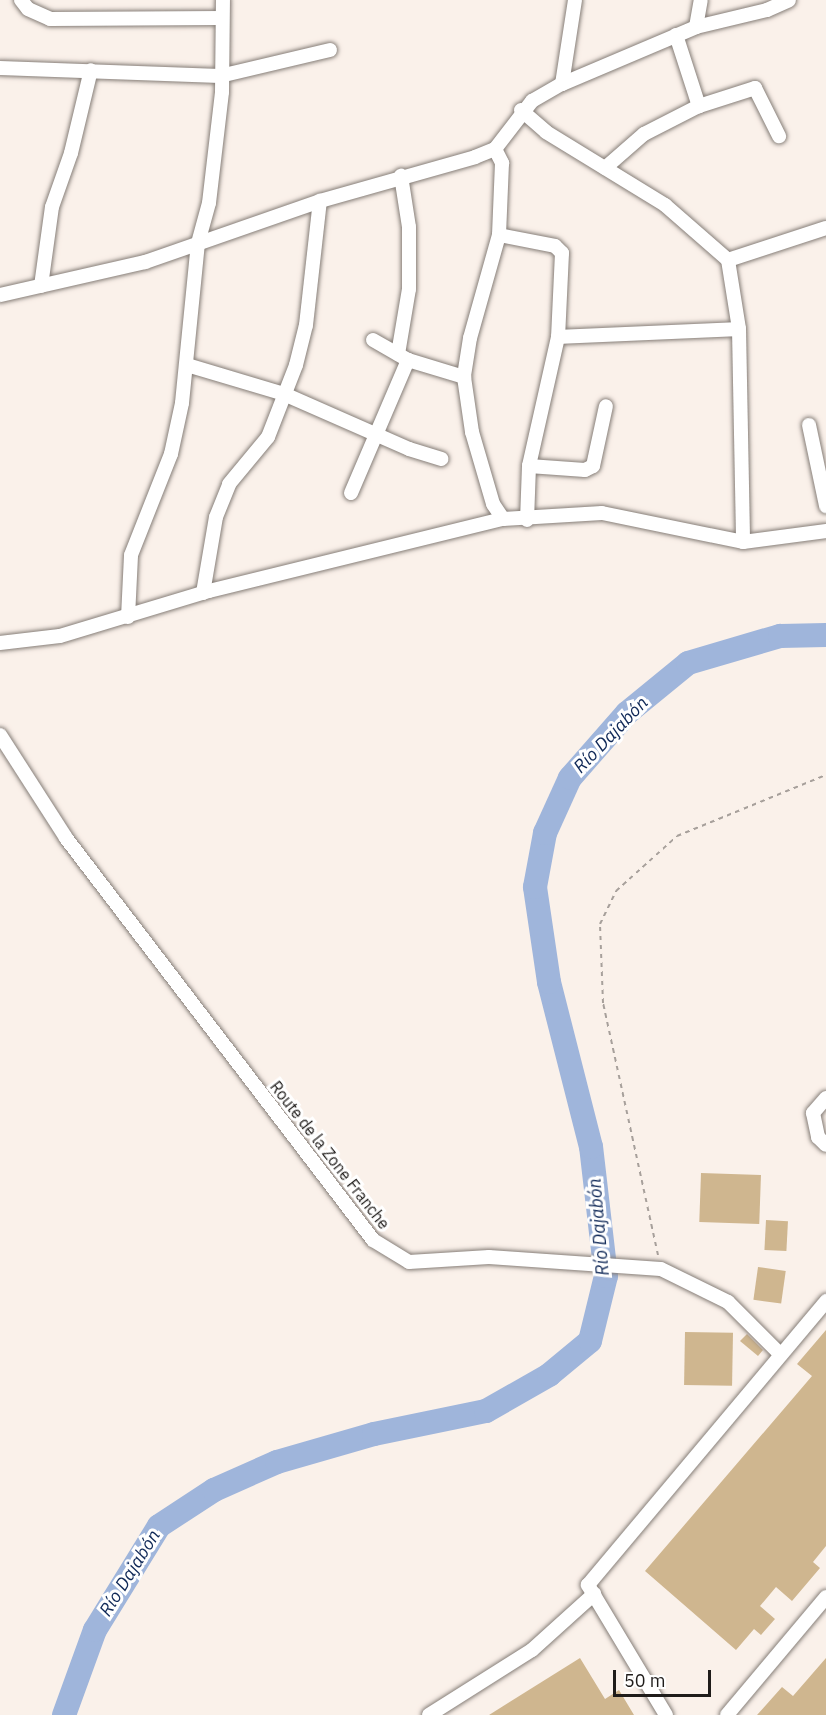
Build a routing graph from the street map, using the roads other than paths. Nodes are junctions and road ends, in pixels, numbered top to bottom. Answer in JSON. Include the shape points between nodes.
{"nodes":[{"id":1,"x":21,"y":0,"type":"edge"},
{"id":2,"x":223,"y":0,"type":"edge"},
{"id":3,"x":575,"y":0,"type":"edge"},
{"id":4,"x":701,"y":0,"type":"edge"},
{"id":5,"x":789,"y":0,"type":"edge"},
{"id":6,"x":767,"y":5,"type":"edge"},
{"id":7,"x":222,"y":18,"type":"junction"},
{"id":8,"x":696,"y":27,"type":"junction"},
{"id":9,"x":676,"y":35,"type":"junction"},
{"id":10,"x":330,"y":50,"type":"dead end"},
{"id":11,"x":0,"y":68,"type":"edge"},
{"id":12,"x":91,"y":70,"type":"junction"},
{"id":13,"x":220,"y":76,"type":"junction"},
{"id":14,"x":562,"y":84,"type":"junction"},
{"id":15,"x":699,"y":106,"type":"junction"},
{"id":16,"x":521,"y":110,"type":"junction"},
{"id":17,"x":779,"y":136,"type":"dead end"},
{"id":18,"x":495,"y":149,"type":"junction"},
{"id":19,"x":605,"y":168,"type":"junction"},
{"id":20,"x":401,"y":176,"type":"junction"},
{"id":21,"x":320,"y":201,"type":"junction"},
{"id":22,"x":826,"y":228,"type":"edge"},
{"id":23,"x":500,"y":235,"type":"junction"},
{"id":24,"x":198,"y":243,"type":"junction"},
{"id":25,"x":728,"y":260,"type":"junction"},
{"id":26,"x":41,"y":286,"type":"junction"},
{"id":27,"x":0,"y":295,"type":"edge"},
{"id":28,"x":739,"y":328,"type":"junction"},
{"id":29,"x":558,"y":337,"type":"junction"},
{"id":30,"x":373,"y":340,"type":"dead end"},
{"id":31,"x":403,"y":357,"type":"junction"},
{"id":32,"x":187,"y":365,"type":"junction"},
{"id":33,"x":464,"y":377,"type":"junction"},
{"id":34,"x":284,"y":394,"type":"junction"},
{"id":35,"x":606,"y":406,"type":"dead end"},
{"id":36,"x":809,"y":425,"type":"dead end"},
{"id":37,"x":375,"y":433,"type":"junction"},
{"id":38,"x":442,"y":459,"type":"dead end"},
{"id":39,"x":822,"y":460,"type":"edge"},
{"id":40,"x":529,"y":466,"type":"junction"},
{"id":41,"x":351,"y":493,"type":"dead end"},
{"id":42,"x":826,"y":506,"type":"edge"},
{"id":43,"x":503,"y":519,"type":"junction"},
{"id":44,"x":527,"y":520,"type":"junction"},
{"id":45,"x":826,"y":531,"type":"edge"},
{"id":46,"x":742,"y":542,"type":"junction"},
{"id":47,"x":203,"y":593,"type":"junction"},
{"id":48,"x":128,"y":617,"type":"junction"},
{"id":49,"x":0,"y":643,"type":"edge"},
{"id":50,"x":0,"y":735,"type":"edge"},
{"id":51,"x":826,"y":1098,"type":"edge"},
{"id":52,"x":826,"y":1145,"type":"edge"},
{"id":53,"x":826,"y":1302,"type":"edge"},
{"id":54,"x":779,"y":1353,"type":"junction"},
{"id":55,"x":594,"y":1594,"type":"junction"},
{"id":56,"x":826,"y":1597,"type":"edge"},
{"id":57,"x":429,"y":1715,"type":"edge"},
{"id":58,"x":666,"y":1715,"type":"edge"},
{"id":59,"x":727,"y":1715,"type":"edge"}],
"edges":[{"from":1,"to":7,"type":"street","via":[[28,9],[50,19]]},
{"from":2,"to":7,"type":"street"},
{"from":3,"to":14,"type":"street"},
{"from":4,"to":8,"type":"street"},
{"from":5,"to":6,"type":"street"},
{"from":6,"to":8,"type":"street"},
{"from":7,"to":13,"type":"street"},
{"from":8,"to":9,"type":"street"},
{"from":9,"to":14,"type":"street"},
{"from":9,"to":15,"type":"street"},
{"from":10,"to":13,"type":"street"},
{"from":11,"to":12,"type":"street"},
{"from":12,"to":13,"type":"street"},
{"from":12,"to":26,"type":"street","via":[[52,207]]},
{"from":13,"to":24,"type":"street","via":[[209,202]]},
{"from":14,"to":16,"type":"street"},
{"from":15,"to":17,"type":"street","via":[[758,89]]},
{"from":15,"to":19,"type":"street","via":[[644,134]]},
{"from":16,"to":18,"type":"street"},
{"from":16,"to":19,"type":"street","via":[[546,132]]},
{"from":18,"to":20,"type":"street"},
{"from":18,"to":23,"type":"street","via":[[502,164]]},
{"from":19,"to":25,"type":"street","via":[[665,206]]},
{"from":20,"to":21,"type":"street"},
{"from":20,"to":31,"type":"street","via":[[409,227]]},
{"from":21,"to":24,"type":"street"},
{"from":21,"to":34,"type":"street","via":[[306,325]]},
{"from":22,"to":25,"type":"street"},
{"from":23,"to":29,"type":"street","via":[[555,246],[562,253]]},
{"from":23,"to":33,"type":"street","via":[[470,338]]},
{"from":24,"to":26,"type":"street","via":[[145,262]]},
{"from":24,"to":32,"type":"street"},
{"from":25,"to":28,"type":"street"},
{"from":26,"to":27,"type":"street"},
{"from":28,"to":29,"type":"street"},
{"from":28,"to":46,"type":"street"},
{"from":29,"to":40,"type":"street"},
{"from":30,"to":31,"type":"street"},
{"from":31,"to":33,"type":"street"},
{"from":31,"to":37,"type":"street"},
{"from":32,"to":34,"type":"street"},
{"from":32,"to":48,"type":"street","via":[[171,454],[131,555]]},
{"from":33,"to":43,"type":"street","via":[[472,432],[493,504]]},
{"from":34,"to":37,"type":"street"},
{"from":34,"to":47,"type":"street","via":[[267,437],[230,484],[216,517]]},
{"from":35,"to":40,"type":"street","via":[[593,466],[585,470]]},
{"from":36,"to":39,"type":"street"},
{"from":37,"to":38,"type":"street","via":[[409,450]]},
{"from":37,"to":41,"type":"street"},
{"from":39,"to":42,"type":"street"},
{"from":40,"to":44,"type":"street"},
{"from":43,"to":44,"type":"street"},
{"from":43,"to":47,"type":"street"},
{"from":44,"to":46,"type":"street","via":[[602,513]]},
{"from":45,"to":46,"type":"street"},
{"from":47,"to":48,"type":"street"},
{"from":48,"to":49,"type":"street","via":[[60,636]]},
{"from":50,"to":54,"type":"street","name":"Route de la Zone Franche","via":[[66,838],[372,1240],[409,1262],[525,1258],[656,1268],[728,1302]]},
{"from":51,"to":52,"type":"street","via":[[813,1113],[818,1137]]},
{"from":53,"to":54,"type":"street"},
{"from":54,"to":55,"type":"street","via":[[588,1585]]},
{"from":55,"to":57,"type":"street","via":[[532,1650]]},
{"from":55,"to":58,"type":"street"},
{"from":56,"to":59,"type":"street"}]}
